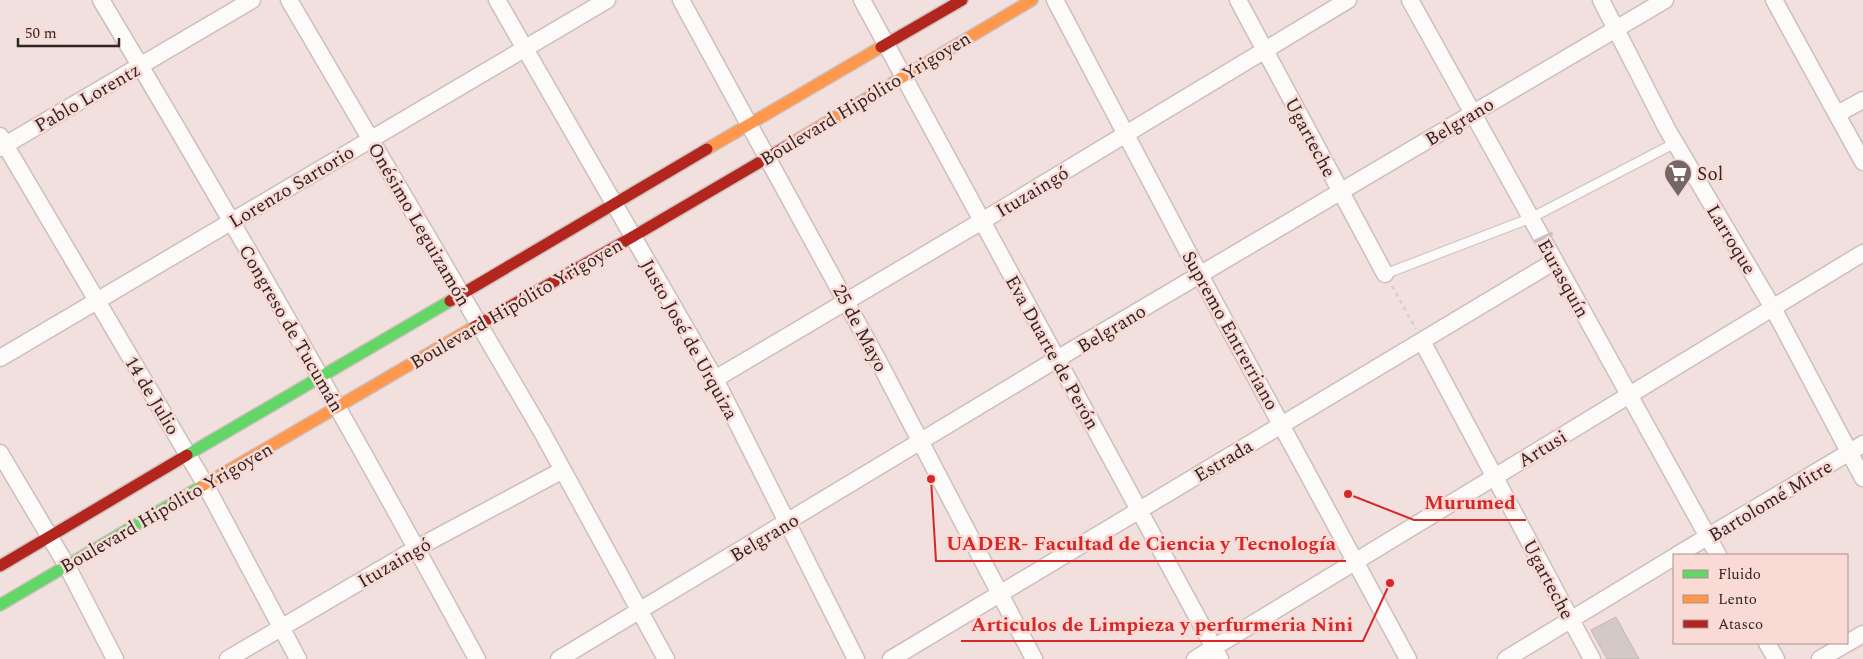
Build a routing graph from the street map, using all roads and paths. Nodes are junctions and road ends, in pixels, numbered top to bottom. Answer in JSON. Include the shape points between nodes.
{"nodes":[{"id":1,"x":101,"y":0,"type":"edge"},
{"id":2,"x":252,"y":0,"type":"edge"},
{"id":3,"x":289,"y":0,"type":"edge"},
{"id":4,"x":497,"y":0,"type":"edge"},
{"id":5,"x":607,"y":0,"type":"edge"},
{"id":6,"x":681,"y":0,"type":"edge"},
{"id":7,"x":862,"y":0,"type":"edge"},
{"id":8,"x":962,"y":0,"type":"edge"},
{"id":9,"x":1032,"y":0,"type":"edge"},
{"id":10,"x":1055,"y":0,"type":"edge"},
{"id":11,"x":1238,"y":0,"type":"edge"},
{"id":12,"x":1348,"y":0,"type":"edge"},
{"id":13,"x":1410,"y":0,"type":"edge"},
{"id":14,"x":1601,"y":0,"type":"edge"},
{"id":15,"x":1665,"y":0,"type":"edge"},
{"id":16,"x":1774,"y":0,"type":"edge"},
{"id":17,"x":1617,"y":30,"type":"junction"},
{"id":18,"x":886,"y":45,"type":"junction"},
{"id":19,"x":526,"y":47,"type":"junction"},
{"id":20,"x":1264,"y":49,"type":"junction"},
{"id":21,"x":140,"y":66,"type":"junction"},
{"id":22,"x":903,"y":75,"type":"junction"},
{"id":23,"x":1863,"y":100,"type":"edge"},
{"id":24,"x":1472,"y":112,"type":"junction"},
{"id":25,"x":1837,"y":114,"type":"junction"},
{"id":26,"x":751,"y":125,"type":"junction"},
{"id":27,"x":1126,"y":134,"type":"junction"},
{"id":28,"x":371,"y":139,"type":"junction"},
{"id":29,"x":2,"y":143,"type":"edge"},
{"id":30,"x":1675,"y":143,"type":"junction"},
{"id":31,"x":768,"y":156,"type":"junction"},
{"id":32,"x":1863,"y":162,"type":"edge"},
{"id":33,"x":1340,"y":192,"type":"junction"},
{"id":34,"x":615,"y":202,"type":"junction"},
{"id":35,"x":1531,"y":218,"type":"junction"},
{"id":36,"x":232,"y":221,"type":"junction"},
{"id":37,"x":982,"y":221,"type":"junction"},
{"id":38,"x":634,"y":236,"type":"junction"},
{"id":39,"x":1863,"y":253,"type":"edge"},
{"id":40,"x":1555,"y":262,"type":"junction"},
{"id":41,"x":1200,"y":274,"type":"junction"},
{"id":42,"x":1385,"y":274,"type":"junction"},
{"id":43,"x":461,"y":295,"type":"junction"},
{"id":44,"x":97,"y":301,"type":"junction"},
{"id":45,"x":847,"y":302,"type":"junction"},
{"id":46,"x":1773,"y":308,"type":"junction"},
{"id":47,"x":478,"y":324,"type":"junction"},
{"id":48,"x":1422,"y":341,"type":"junction"},
{"id":49,"x":0,"y":358,"type":"edge"},
{"id":50,"x":1058,"y":359,"type":"junction"},
{"id":51,"x":321,"y":378,"type":"junction"},
{"id":52,"x":715,"y":379,"type":"junction"},
{"id":53,"x":1630,"y":395,"type":"junction"},
{"id":54,"x":337,"y":407,"type":"junction"},
{"id":55,"x":1282,"y":425,"type":"junction"},
{"id":56,"x":922,"y":442,"type":"junction"},
{"id":57,"x":1856,"y":448,"type":"edge"},
{"id":58,"x":0,"y":453,"type":"edge"},
{"id":59,"x":188,"y":456,"type":"junction"},
{"id":60,"x":563,"y":470,"type":"junction"},
{"id":61,"x":1495,"y":477,"type":"junction"},
{"id":62,"x":1863,"y":478,"type":"edge"},
{"id":63,"x":205,"y":484,"type":"junction"},
{"id":64,"x":1139,"y":510,"type":"junction"},
{"id":65,"x":786,"y":524,"type":"junction"},
{"id":66,"x":1708,"y":536,"type":"junction"},
{"id":67,"x":50,"y":537,"type":"junction"},
{"id":68,"x":417,"y":548,"type":"junction"},
{"id":69,"x":1679,"y":554,"type":"edge"},
{"id":70,"x":1717,"y":554,"type":"edge"},
{"id":71,"x":1673,"y":558,"type":"edge"},
{"id":72,"x":1356,"y":561,"type":"junction"},
{"id":73,"x":0,"y":566,"type":"edge"},
{"id":74,"x":67,"y":566,"type":"junction"},
{"id":75,"x":1000,"y":594,"type":"junction"},
{"id":76,"x":0,"y":605,"type":"edge"},
{"id":77,"x":640,"y":611,"type":"junction"},
{"id":78,"x":1571,"y":620,"type":"junction"},
{"id":79,"x":282,"y":629,"type":"junction"},
{"id":80,"x":1863,"y":634,"type":"edge"},
{"id":81,"x":1848,"y":643,"type":"edge"},
{"id":82,"x":1768,"y":644,"type":"edge"},
{"id":83,"x":1846,"y":644,"type":"edge"},
{"id":84,"x":1217,"y":653,"type":"edge"},
{"id":85,"x":116,"y":659,"type":"edge"},
{"id":86,"x":228,"y":659,"type":"edge"},
{"id":87,"x":298,"y":659,"type":"edge"},
{"id":88,"x":477,"y":659,"type":"edge"},
{"id":89,"x":559,"y":659,"type":"edge"},
{"id":90,"x":666,"y":659,"type":"edge"},
{"id":91,"x":856,"y":659,"type":"edge"},
{"id":92,"x":891,"y":659,"type":"edge"},
{"id":93,"x":1034,"y":659,"type":"edge"},
{"id":94,"x":1195,"y":659,"type":"edge"},
{"id":95,"x":1408,"y":659,"type":"edge"},
{"id":96,"x":1506,"y":659,"type":"edge"},
{"id":97,"x":1592,"y":659,"type":"edge"},
{"id":98,"x":1776,"y":659,"type":"edge"},
{"id":99,"x":1820,"y":659,"type":"edge"}],
"edges":[{"from":1,"to":21,"type":"street","name":"Congreso de Tucumán"},
{"from":2,"to":21,"type":"street","name":"Pablo Lorentz"},
{"from":3,"to":28,"type":"street","name":"Onésimo Leguizamón"},
{"from":4,"to":19,"type":"street","name":"Justo José de Urquiza"},
{"from":5,"to":19,"type":"street","name":"Lorenzo Sartorio"},
{"from":6,"to":26,"type":"street","name":"25 de Mayo"},
{"from":7,"to":18,"type":"street","name":"Eva Duarte de Perón"},
{"from":8,"to":18,"type":"main road","name":"Boulevard Hipólito Yrigoyen"},
{"from":9,"to":22,"type":"main road","name":"Boulevard Hipólito Yrigoyen"},
{"from":10,"to":27,"type":"street","name":"Supremo Entrerriano"},
{"from":11,"to":20,"type":"street","name":"Ugarteche"},
{"from":12,"to":20,"type":"street","name":"Ituzaingó"},
{"from":13,"to":24,"type":"street","name":"Eurasquín"},
{"from":14,"to":17,"type":"street","name":"Larroque"},
{"from":15,"to":17,"type":"street","name":"Belgrano"},
{"from":16,"to":25,"type":"street"},
{"from":17,"to":24,"type":"street","name":"Belgrano"},
{"from":17,"to":30,"type":"street","name":"Larroque"},
{"from":18,"to":22,"type":"street","name":"Eva Duarte de Perón"},
{"from":18,"to":26,"type":"main road","name":"Boulevard Hipólito Yrigoyen"},
{"from":19,"to":28,"type":"street","name":"Lorenzo Sartorio"},
{"from":19,"to":34,"type":"street","name":"Justo José de Urquiza"},
{"from":20,"to":27,"type":"street","name":"Ituzaingó"},
{"from":20,"to":33,"type":"street","name":"Ugarteche"},
{"from":21,"to":29,"type":"street","name":"Pablo Lorentz"},
{"from":21,"to":36,"type":"street","name":"Congreso de Tucumán"},
{"from":22,"to":31,"type":"main road","name":"Boulevard Hipólito Yrigoyen"},
{"from":22,"to":37,"type":"street","name":"Eva Duarte de Perón"},
{"from":23,"to":25,"type":"street"},
{"from":24,"to":33,"type":"street","name":"Belgrano"},
{"from":24,"to":35,"type":"street","name":"Eurasquín"},
{"from":25,"to":32,"type":"street"},
{"from":26,"to":31,"type":"street","name":"25 de Mayo"},
{"from":26,"to":34,"type":"main road","name":"Boulevard Hipólito Yrigoyen"},
{"from":27,"to":37,"type":"street","name":"Ituzaingó"},
{"from":27,"to":41,"type":"street","name":"Supremo Entrerriano"},
{"from":28,"to":36,"type":"street","name":"Lorenzo Sartorio"},
{"from":28,"to":43,"type":"street","name":"Onésimo Leguizamón"},
{"from":29,"to":44,"type":"street","name":"14 de Julio"},
{"from":30,"to":35,"type":"lane"},
{"from":30,"to":46,"type":"street","name":"Larroque"},
{"from":31,"to":38,"type":"main road","name":"Boulevard Hipólito Yrigoyen"},
{"from":31,"to":45,"type":"street","name":"25 de Mayo"},
{"from":33,"to":41,"type":"street","name":"Belgrano"},
{"from":33,"to":42,"type":"street","name":"Ugarteche"},
{"from":34,"to":38,"type":"street","name":"Justo José de Urquiza"},
{"from":34,"to":43,"type":"main road","name":"Boulevard Hipólito Yrigoyen"},
{"from":35,"to":40,"type":"street","name":"Eurasquín"},
{"from":35,"to":42,"type":"lane"},
{"from":36,"to":44,"type":"street","name":"Lorenzo Sartorio"},
{"from":36,"to":51,"type":"street","name":"Congreso de Tucumán"},
{"from":37,"to":45,"type":"street","name":"Ituzaingó"},
{"from":37,"to":50,"type":"street","name":"Eva Duarte de Perón"},
{"from":38,"to":47,"type":"main road","name":"Boulevard Hipólito Yrigoyen"},
{"from":38,"to":52,"type":"street","name":"Justo José de Urquiza"},
{"from":39,"to":46,"type":"street","name":"Artusi"},
{"from":40,"to":48,"type":"street","name":"Estrada"},
{"from":40,"to":53,"type":"street","name":"Eurasquín"},
{"from":41,"to":50,"type":"street","name":"Belgrano"},
{"from":41,"to":55,"type":"street","name":"Supremo Entrerriano"},
{"from":42,"to":48,"type":"path"},
{"from":43,"to":47,"type":"street","name":"Onésimo Leguizamón"},
{"from":43,"to":51,"type":"main road","name":"Boulevard Hipólito Yrigoyen"},
{"from":44,"to":49,"type":"street","name":"Lorenzo Sartorio"},
{"from":44,"to":59,"type":"street","name":"14 de Julio"},
{"from":45,"to":52,"type":"street","name":"Ituzaingó"},
{"from":45,"to":56,"type":"street","name":"25 de Mayo"},
{"from":46,"to":53,"type":"street","name":"Artusi"},
{"from":46,"to":57,"type":"street","name":"Larroque"},
{"from":47,"to":54,"type":"main road","name":"Boulevard Hipólito Yrigoyen"},
{"from":47,"to":60,"type":"street","name":"Onésimo Leguizamón"},
{"from":48,"to":55,"type":"street","name":"Estrada"},
{"from":48,"to":61,"type":"street","name":"Ugarteche"},
{"from":50,"to":56,"type":"street","name":"Belgrano"},
{"from":50,"to":64,"type":"street","name":"Eva Duarte de Perón"},
{"from":51,"to":54,"type":"street","name":"Congreso de Tucumán"},
{"from":51,"to":59,"type":"main road","name":"Boulevard Hipólito Yrigoyen"},
{"from":52,"to":65,"type":"street","name":"Justo José de Urquiza"},
{"from":53,"to":61,"type":"street","name":"Artusi"},
{"from":53,"to":66,"type":"street","name":"Eurasquín"},
{"from":54,"to":63,"type":"main road","name":"Boulevard Hipólito Yrigoyen"},
{"from":54,"to":68,"type":"street","name":"Congreso de Tucumán"},
{"from":55,"to":64,"type":"street","name":"Estrada"},
{"from":55,"to":72,"type":"street","name":"Supremo Entrerriano"},
{"from":56,"to":65,"type":"street","name":"Belgrano"},
{"from":56,"to":75,"type":"street","name":"25 de Mayo"},
{"from":57,"to":62,"type":"street","name":"Larroque"},
{"from":57,"to":66,"type":"street","name":"Bartolomé Mitre"},
{"from":58,"to":67,"type":"street"},
{"from":59,"to":63,"type":"street","name":"14 de Julio"},
{"from":59,"to":67,"type":"main road","name":"Boulevard Hipólito Yrigoyen"},
{"from":60,"to":68,"type":"street","name":"Ituzaingó"},
{"from":60,"to":77,"type":"street","name":"Onésimo Leguizamón"},
{"from":61,"to":72,"type":"street","name":"Artusi"},
{"from":61,"to":78,"type":"street","name":"Ugarteche"},
{"from":63,"to":74,"type":"main road","name":"Boulevard Hipólito Yrigoyen"},
{"from":63,"to":79,"type":"street","name":"14 de Julio"},
{"from":64,"to":75,"type":"street","name":"Estrada"},
{"from":64,"to":84,"type":"street","name":"Eva Duarte de Perón"},
{"from":65,"to":77,"type":"street","name":"Belgrano"},
{"from":65,"to":91,"type":"street","name":"Justo José de Urquiza"},
{"from":66,"to":69,"type":"street","name":"Bartolomé Mitre"},
{"from":66,"to":70,"type":"street","name":"Eurasquín"},
{"from":67,"to":73,"type":"main road","name":"Boulevard Hipólito Yrigoyen"},
{"from":67,"to":74,"type":"street"},
{"from":68,"to":79,"type":"street","name":"Ituzaingó"},
{"from":68,"to":88,"type":"street","name":"Congreso de Tucumán"},
{"from":71,"to":78,"type":"street","name":"Bartolomé Mitre"},
{"from":72,"to":84,"type":"street","name":"Artusi"},
{"from":72,"to":95,"type":"street","name":"Supremo Entrerriano"},
{"from":74,"to":76,"type":"main road","name":"Boulevard Hipólito Yrigoyen"},
{"from":74,"to":85,"type":"street"},
{"from":75,"to":92,"type":"street","name":"Estrada"},
{"from":75,"to":93,"type":"street","name":"25 de Mayo"},
{"from":77,"to":89,"type":"street","name":"Belgrano"},
{"from":77,"to":90,"type":"street","name":"Onésimo Leguizamón"},
{"from":78,"to":96,"type":"street","name":"Bartolomé Mitre"},
{"from":78,"to":97,"type":"street","name":"Ugarteche"},
{"from":79,"to":86,"type":"street","name":"Ituzaingó"},
{"from":79,"to":87,"type":"street","name":"14 de Julio"},
{"from":80,"to":81,"type":"street"},
{"from":82,"to":98,"type":"street"},
{"from":83,"to":99,"type":"street"},
{"from":84,"to":94,"type":"street","name":"Artusi"}]}
